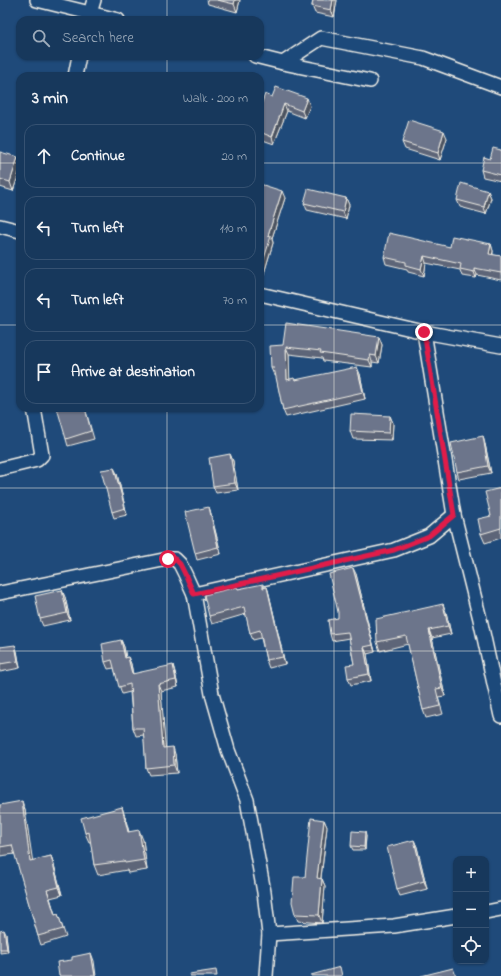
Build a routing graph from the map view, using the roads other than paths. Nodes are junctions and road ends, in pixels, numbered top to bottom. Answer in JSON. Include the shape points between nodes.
{"nodes":[{"id":1,"x":37,"y":0,"type":"edge"},
{"id":2,"x":91,"y":11,"type":"edge"},
{"id":3,"x":106,"y":16,"type":"edge"},
{"id":4,"x":264,"y":58,"type":"edge"},
{"id":5,"x":78,"y":60,"type":"edge"},
{"id":6,"x":283,"y":63,"type":"junction"},
{"id":7,"x":76,"y":72,"type":"edge"},
{"id":8,"x":370,"y":81,"type":"dead end"},
{"id":9,"x":501,"y":87,"type":"edge"},
{"id":10,"x":0,"y":226,"type":"edge"},
{"id":11,"x":16,"y":230,"type":"edge"},
{"id":12,"x":264,"y":295,"type":"edge"},
{"id":13,"x":424,"y":332,"type":"junction"},
{"id":14,"x":501,"y":346,"type":"edge"},
{"id":15,"x":35,"y":412,"type":"edge"},
{"id":16,"x":0,"y":469,"type":"edge"},
{"id":17,"x":454,"y":515,"type":"junction"},
{"id":18,"x":0,"y":593,"type":"edge"},
{"id":19,"x":194,"y":594,"type":"junction"},
{"id":20,"x":501,"y":716,"type":"edge"},
{"id":21,"x":501,"y":909,"type":"edge"},
{"id":22,"x":489,"y":911,"type":"edge"},
{"id":23,"x":453,"y":916,"type":"edge"},
{"id":24,"x":269,"y":934,"type":"junction"},
{"id":25,"x":266,"y":976,"type":"edge"}],
"edges":[{"from":1,"to":2,"type":"street"},
{"from":2,"to":3,"type":"street"},
{"from":4,"to":6,"type":"street"},
{"from":5,"to":7,"type":"street"},
{"from":6,"to":8,"type":"street"},
{"from":6,"to":9,"type":"street","via":[[321,38],[423,58]]},
{"from":10,"to":11,"type":"street"},
{"from":12,"to":13,"type":"street"},
{"from":13,"to":14,"type":"street"},
{"from":13,"to":17,"type":"street"},
{"from":15,"to":16,"type":"street","via":[[42,456],[37,460]]},
{"from":17,"to":19,"type":"street","via":[[429,536],[394,550]]},
{"from":17,"to":20,"type":"street"},
{"from":18,"to":19,"type":"street","via":[[175,559]]},
{"from":19,"to":24,"type":"street","via":[[212,694],[228,750],[247,800]]},
{"from":21,"to":22,"type":"street"},
{"from":23,"to":24,"type":"street","via":[[394,926]]},
{"from":24,"to":25,"type":"street"}]}
